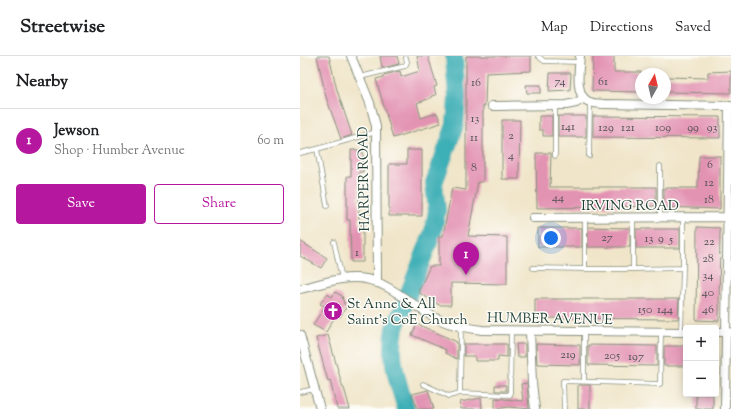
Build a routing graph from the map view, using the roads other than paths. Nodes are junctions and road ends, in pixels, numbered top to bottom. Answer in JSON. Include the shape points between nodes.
{"nodes":[{"id":1,"x":351,"y":56,"type":"edge"},
{"id":2,"x":538,"y":56,"type":"edge"},
{"id":3,"x":406,"y":58,"type":"dead end"},
{"id":4,"x":580,"y":59,"type":"edge"},
{"id":5,"x":360,"y":78,"type":"junction"},
{"id":6,"x":587,"y":100,"type":"junction"},
{"id":7,"x":492,"y":106,"type":"dead end"},
{"id":8,"x":555,"y":106,"type":"junction"},
{"id":9,"x":730,"y":106,"type":"edge"},
{"id":10,"x":376,"y":132,"type":"junction"},
{"id":11,"x":317,"y":149,"type":"junction"},
{"id":12,"x":300,"y":153,"type":"edge"},
{"id":13,"x":555,"y":156,"type":"dead end"},
{"id":14,"x":589,"y":156,"type":"dead end"},
{"id":15,"x":730,"y":156,"type":"edge"},
{"id":16,"x":660,"y":166,"type":"dead end"},
{"id":17,"x":327,"y":206,"type":"dead end"},
{"id":18,"x":728,"y":217,"type":"junction"},
{"id":19,"x":533,"y":218,"type":"dead end"},
{"id":20,"x":586,"y":218,"type":"junction"},
{"id":21,"x":633,"y":218,"type":"junction"},
{"id":22,"x":660,"y":218,"type":"junction"},
{"id":23,"x":684,"y":218,"type":"junction"},
{"id":24,"x":334,"y":242,"type":"dead end"},
{"id":25,"x":533,"y":268,"type":"dead end"},
{"id":26,"x":683,"y":268,"type":"junction"},
{"id":27,"x":585,"y":269,"type":"junction"},
{"id":28,"x":633,"y":269,"type":"junction"},
{"id":29,"x":342,"y":279,"type":"junction"},
{"id":30,"x":729,"y":281,"type":"edge"},
{"id":31,"x":377,"y":283,"type":"junction"},
{"id":32,"x":300,"y":289,"type":"edge"},
{"id":33,"x":684,"y":325,"type":"edge"},
{"id":34,"x":461,"y":327,"type":"junction"},
{"id":35,"x":511,"y":330,"type":"junction"},
{"id":36,"x":530,"y":331,"type":"junction"},
{"id":37,"x":584,"y":332,"type":"junction"},
{"id":38,"x":661,"y":332,"type":"junction"},
{"id":39,"x":683,"y":332,"type":"edge"},
{"id":40,"x":729,"y":332,"type":"edge"},
{"id":41,"x":300,"y":335,"type":"edge"},
{"id":42,"x":584,"y":381,"type":"junction"},
{"id":43,"x":423,"y":384,"type":"dead end"},
{"id":44,"x":315,"y":388,"type":"junction"},
{"id":45,"x":300,"y":392,"type":"edge"},
{"id":46,"x":460,"y":393,"type":"junction"},
{"id":47,"x":320,"y":409,"type":"edge"},
{"id":48,"x":535,"y":409,"type":"edge"},
{"id":49,"x":564,"y":409,"type":"edge"},
{"id":50,"x":725,"y":409,"type":"edge"}],
"edges":[{"from":1,"to":5,"type":"street","name":"HARPER ROAD"},
{"from":2,"to":4,"type":"lane","via":[[544,61]]},
{"from":3,"to":5,"type":"lane","via":[[405,66]]},
{"from":4,"to":6,"type":"street","via":[[579,86]]},
{"from":5,"to":10,"type":"street","name":"HARPER ROAD","via":[[370,103]]},
{"from":6,"to":8,"type":"street"},
{"from":6,"to":9,"type":"street","via":[[603,104]]},
{"from":6,"to":14,"type":"lane"},
{"from":7,"to":8,"type":"street"},
{"from":8,"to":13,"type":"lane"},
{"from":9,"to":15,"type":"street"},
{"from":10,"to":11,"type":"lane"},
{"from":10,"to":31,"type":"street","name":"HARPER ROAD"},
{"from":11,"to":12,"type":"lane"},
{"from":11,"to":17,"type":"lane"},
{"from":15,"to":18,"type":"street"},
{"from":16,"to":22,"type":"lane"},
{"from":18,"to":23,"type":"street","name":"IRVING ROAD"},
{"from":18,"to":30,"type":"street"},
{"from":19,"to":20,"type":"street","name":"IRVING ROAD"},
{"from":20,"to":21,"type":"street","name":"IRVING ROAD"},
{"from":20,"to":27,"type":"lane"},
{"from":21,"to":22,"type":"street","name":"IRVING ROAD"},
{"from":21,"to":28,"type":"lane"},
{"from":22,"to":23,"type":"street","name":"IRVING ROAD"},
{"from":23,"to":26,"type":"lane"},
{"from":24,"to":29,"type":"lane"},
{"from":25,"to":27,"type":"lane"},
{"from":26,"to":28,"type":"lane"},
{"from":26,"to":33,"type":"lane"},
{"from":27,"to":28,"type":"lane"},
{"from":29,"to":31,"type":"street","name":"HUMBER AVENUE","via":[[365,279]]},
{"from":29,"to":32,"type":"street","name":"HUMBER AVENUE"},
{"from":30,"to":40,"type":"street"},
{"from":31,"to":34,"type":"street","name":"HUMBER AVENUE","via":[[440,320]]},
{"from":34,"to":35,"type":"street","name":"HUMBER AVENUE"},
{"from":34,"to":46,"type":"lane"},
{"from":35,"to":36,"type":"street","name":"HUMBER AVENUE"},
{"from":35,"to":46,"type":"lane","via":[[510,395]]},
{"from":36,"to":37,"type":"street","name":"HUMBER AVENUE"},
{"from":36,"to":48,"type":"street"},
{"from":37,"to":38,"type":"street","name":"HUMBER AVENUE"},
{"from":37,"to":42,"type":"lane"},
{"from":38,"to":39,"type":"street","name":"HUMBER AVENUE"},
{"from":38,"to":42,"type":"lane","via":[[660,384]]},
{"from":40,"to":50,"type":"street"},
{"from":41,"to":44,"type":"street"},
{"from":42,"to":49,"type":"lane","via":[[563,381]]},
{"from":43,"to":46,"type":"lane","via":[[449,396]]},
{"from":44,"to":45,"type":"lane"},
{"from":44,"to":47,"type":"street"}]}
